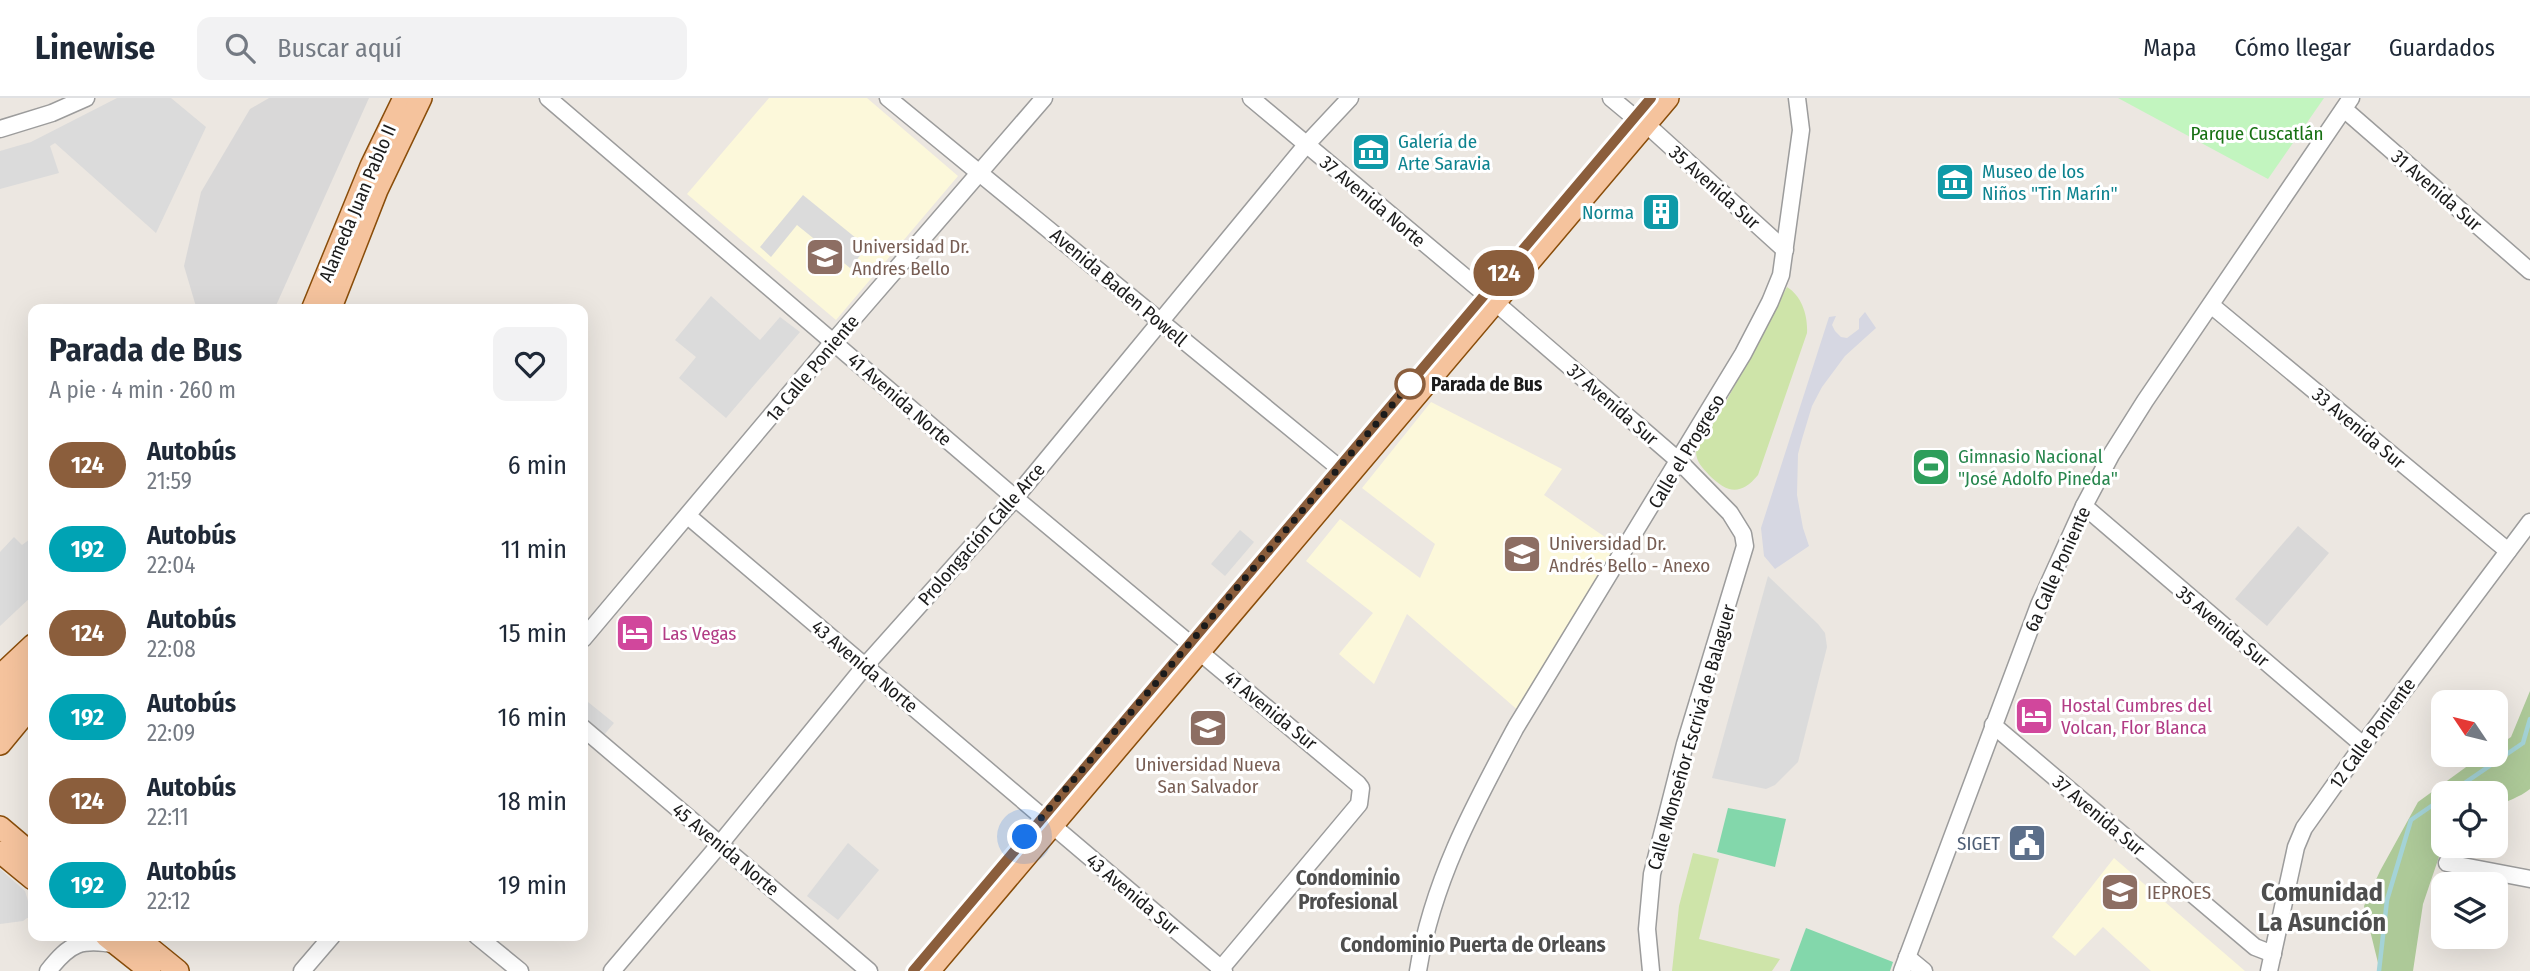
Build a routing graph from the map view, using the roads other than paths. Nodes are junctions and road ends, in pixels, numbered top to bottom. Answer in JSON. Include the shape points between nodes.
{"nodes":[{"id":1,"x":86,"y":98,"type":"edge"},
{"id":2,"x":404,"y":98,"type":"edge"},
{"id":3,"x":421,"y":98,"type":"edge"},
{"id":4,"x":548,"y":98,"type":"edge"},
{"id":5,"x":888,"y":98,"type":"edge"},
{"id":6,"x":1044,"y":98,"type":"edge"},
{"id":7,"x":1251,"y":98,"type":"edge"},
{"id":8,"x":1350,"y":98,"type":"edge"},
{"id":9,"x":1611,"y":98,"type":"edge"},
{"id":10,"x":1651,"y":98,"type":"edge"},
{"id":11,"x":1668,"y":98,"type":"edge"},
{"id":12,"x":1797,"y":98,"type":"edge"},
{"id":13,"x":2348,"y":104,"type":"edge"},
{"id":14,"x":1641,"y":121,"type":"junction"},
{"id":15,"x":0,"y":129,"type":"edge"},
{"id":16,"x":1306,"y":145,"type":"junction"},
{"id":17,"x":981,"y":173,"type":"junction"},
{"id":18,"x":1784,"y":250,"type":"junction"},
{"id":19,"x":2530,"y":271,"type":"edge"},
{"id":20,"x":1490,"y":299,"type":"junction"},
{"id":21,"x":314,"y":304,"type":"edge"},
{"id":22,"x":332,"y":304,"type":"edge"},
{"id":23,"x":2211,"y":305,"type":"junction"},
{"id":24,"x":1161,"y":322,"type":"junction"},
{"id":25,"x":833,"y":342,"type":"junction"},
{"id":26,"x":1679,"y":461,"type":"junction"},
{"id":27,"x":1344,"y":472,"type":"junction"},
{"id":28,"x":1015,"y":498,"type":"junction"},
{"id":29,"x":2084,"y":506,"type":"junction"},
{"id":30,"x":688,"y":516,"type":"junction"},
{"id":31,"x":2530,"y":522,"type":"edge"},
{"id":32,"x":1745,"y":546,"type":"joint"},
{"id":33,"x":2508,"y":551,"type":"junction"},
{"id":34,"x":588,"y":633,"type":"edge"},
{"id":35,"x":1195,"y":648,"type":"junction"},
{"id":36,"x":28,"y":650,"type":"edge"},
{"id":37,"x":865,"y":666,"type":"junction"},
{"id":38,"x":28,"y":670,"type":"edge"},
{"id":39,"x":0,"y":676,"type":"edge"},
{"id":40,"x":28,"y":692,"type":"edge"},
{"id":41,"x":0,"y":696,"type":"edge"},
{"id":42,"x":28,"y":710,"type":"edge"},
{"id":43,"x":0,"y":720,"type":"edge"},
{"id":44,"x":1993,"y":725,"type":"junction"},
{"id":45,"x":588,"y":733,"type":"edge"},
{"id":46,"x":0,"y":744,"type":"edge"},
{"id":47,"x":2363,"y":744,"type":"junction"},
{"id":48,"x":0,"y":809,"type":"edge"},
{"id":49,"x":1047,"y":821,"type":"junction"},
{"id":50,"x":720,"y":844,"type":"junction"},
{"id":51,"x":4,"y":847,"type":"edge"},
{"id":52,"x":28,"y":854,"type":"edge"},
{"id":53,"x":2446,"y":863,"type":"dead end"},
{"id":54,"x":28,"y":873,"type":"edge"},
{"id":55,"x":2530,"y":879,"type":"edge"},
{"id":56,"x":96,"y":941,"type":"edge"},
{"id":57,"x":121,"y":941,"type":"edge"},
{"id":58,"x":123,"y":941,"type":"edge"},
{"id":59,"x":316,"y":941,"type":"edge"},
{"id":60,"x":328,"y":941,"type":"edge"},
{"id":61,"x":340,"y":941,"type":"edge"},
{"id":62,"x":483,"y":941,"type":"edge"},
{"id":63,"x":64,"y":944,"type":"edge"},
{"id":64,"x":2273,"y":954,"type":"junction"},
{"id":65,"x":1904,"y":964,"type":"edge"},
{"id":66,"x":1222,"y":970,"type":"edge"},
{"id":67,"x":48,"y":971,"type":"edge"},
{"id":68,"x":150,"y":971,"type":"edge"},
{"id":69,"x":178,"y":971,"type":"edge"},
{"id":70,"x":291,"y":971,"type":"edge"},
{"id":71,"x":302,"y":971,"type":"edge"},
{"id":72,"x":314,"y":971,"type":"edge"},
{"id":73,"x":520,"y":971,"type":"edge"},
{"id":74,"x":612,"y":971,"type":"edge"},
{"id":75,"x":869,"y":971,"type":"edge"},
{"id":76,"x":912,"y":971,"type":"edge"},
{"id":77,"x":929,"y":971,"type":"edge"},
{"id":78,"x":1418,"y":971,"type":"edge"},
{"id":79,"x":1651,"y":971,"type":"edge"},
{"id":80,"x":1924,"y":971,"type":"edge"},
{"id":81,"x":2269,"y":971,"type":"edge"}],
"edges":[{"from":1,"to":15,"type":"street"},
{"from":2,"to":21,"type":"main road","name":"Alameda Juan Pablo II"},
{"from":3,"to":22,"type":"main road","name":"Alameda Juan Pablo II","via":[[377,190]]},
{"from":4,"to":25,"type":"street","name":"41 Avenida Norte"},
{"from":5,"to":17,"type":"street","name":"Avenida Baden Powell"},
{"from":6,"to":17,"type":"street","name":"1a Calle Poniente"},
{"from":7,"to":16,"type":"street","name":"37 Avenida Norte"},
{"from":8,"to":16,"type":"street","name":"Prolongación Calle Arce"},
{"from":9,"to":14,"type":"street","name":"35 Avenida Sur"},
{"from":10,"to":14,"type":"main road"},
{"from":11,"to":14,"type":"main road"},
{"from":12,"to":18,"type":"street","name":"Calle el Progreso","via":[[1801,130]]},
{"from":13,"to":19,"type":"street","name":"31 Avenida Sur"},
{"from":13,"to":23,"type":"street","name":"6a Calle Poniente"},
{"from":14,"to":18,"type":"street","name":"35 Avenida Sur"},
{"from":14,"to":20,"type":"main road"},
{"from":16,"to":20,"type":"street","name":"37 Avenida Norte"},
{"from":16,"to":24,"type":"street","name":"Prolongación Calle Arce"},
{"from":17,"to":24,"type":"street","name":"Avenida Baden Powell"},
{"from":17,"to":25,"type":"street","name":"1a Calle Poniente"},
{"from":18,"to":26,"type":"street","name":"Calle el Progreso","via":[[1781,275],[1770,302]]},
{"from":20,"to":26,"type":"street","name":"37 Avenida Sur"},
{"from":20,"to":27,"type":"main road"},
{"from":23,"to":29,"type":"street","name":"6a Calle Poniente","via":[[2131,421]]},
{"from":23,"to":33,"type":"street","name":"33 Avenida Sur"},
{"from":24,"to":27,"type":"street","name":"Avenida Baden Powell"},
{"from":24,"to":28,"type":"street","name":"Prolongación Calle Arce"},
{"from":25,"to":28,"type":"street","name":"41 Avenida Norte"},
{"from":25,"to":30,"type":"street","name":"1a Calle Poniente"},
{"from":26,"to":32,"type":"street","name":"37 Avenida Sur","via":[[1730,513]]},
{"from":26,"to":78,"type":"street","name":"Calle el Progreso","via":[[1489,777],[1440,884]]},
{"from":27,"to":35,"type":"main road"},
{"from":28,"to":35,"type":"street","name":"41 Avenida Norte"},
{"from":28,"to":37,"type":"street","name":"Prolongación Calle Arce"},
{"from":29,"to":44,"type":"street","name":"6a Calle Poniente"},
{"from":29,"to":47,"type":"street","name":"35 Avenida Sur"},
{"from":30,"to":34,"type":"street","name":"1a Calle Poniente"},
{"from":30,"to":37,"type":"street","name":"43 Avenida Norte"},
{"from":31,"to":33,"type":"street","name":"12 Calle Poniente"},
{"from":32,"to":79,"type":"street","name":"Calle Monseñor Escrivá de Balaguer","via":[[1651,874],[1647,929]]},
{"from":33,"to":47,"type":"street","name":"12 Calle Poniente"},
{"from":35,"to":49,"type":"main road"},
{"from":35,"to":66,"type":"street","name":"41 Avenida Sur","via":[[1361,788],[1359,804]]},
{"from":36,"to":39,"type":"main road"},
{"from":37,"to":49,"type":"street","name":"43 Avenida Norte"},
{"from":37,"to":50,"type":"street","name":"Prolongación Calle Arce"},
{"from":38,"to":41,"type":"main road"},
{"from":40,"to":43,"type":"main road"},
{"from":42,"to":46,"type":"main road"},
{"from":44,"to":64,"type":"street","name":"37 Avenida Sur","via":[[2255,947]]},
{"from":44,"to":65,"type":"street","name":"6a Calle Poniente"},
{"from":45,"to":50,"type":"street","name":"45 Avenida Norte"},
{"from":47,"to":64,"type":"street","name":"12 Calle Poniente","via":[[2296,847]]},
{"from":48,"to":51,"type":"main road"},
{"from":49,"to":66,"type":"street","name":"43 Avenida Sur"},
{"from":49,"to":76,"type":"main road"},
{"from":49,"to":77,"type":"main road"},
{"from":50,"to":74,"type":"street","name":"Prolongación Calle Arce"},
{"from":50,"to":75,"type":"street","name":"45 Avenida Norte"},
{"from":51,"to":52,"type":"main road"},
{"from":51,"to":54,"type":"main road"},
{"from":53,"to":55,"type":"street"},
{"from":56,"to":63,"type":"street"},
{"from":57,"to":68,"type":"main road"},
{"from":58,"to":69,"type":"main road"},
{"from":59,"to":70,"type":"street"},
{"from":60,"to":71,"type":"street"},
{"from":61,"to":72,"type":"street"},
{"from":62,"to":73,"type":"street"},
{"from":63,"to":67,"type":"street"},
{"from":64,"to":81,"type":"street","name":"12 Calle Poniente"},
{"from":65,"to":80,"type":"street"}]}
